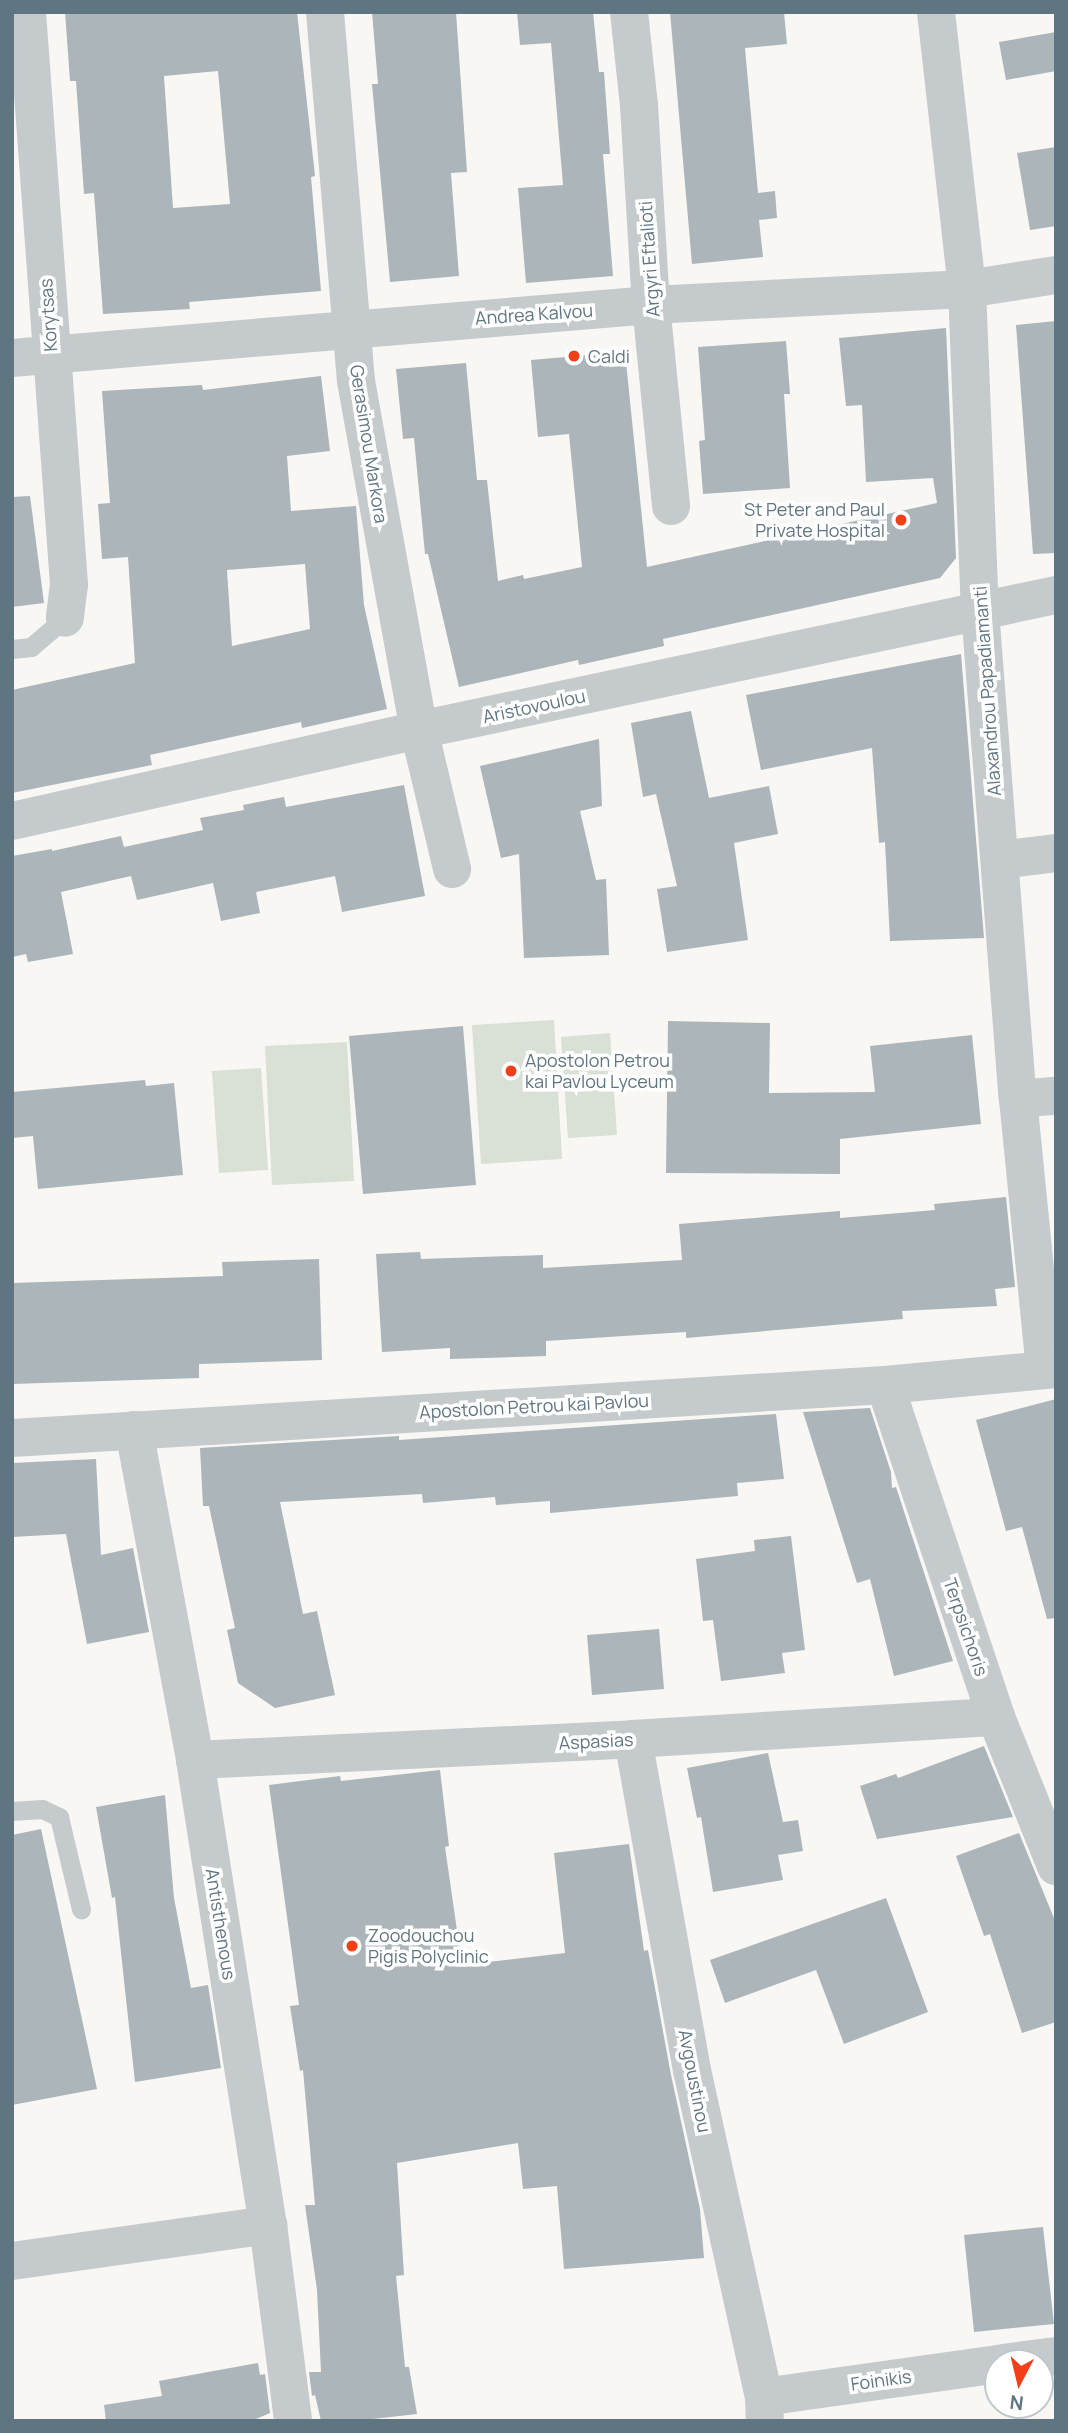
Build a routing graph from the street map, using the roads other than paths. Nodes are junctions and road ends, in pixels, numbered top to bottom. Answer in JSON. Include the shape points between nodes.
{"nodes":[{"id":1,"x":27,"y":12,"type":"edge"},
{"id":2,"x":326,"y":12,"type":"edge"},
{"id":3,"x":629,"y":12,"type":"edge"},
{"id":4,"x":936,"y":12,"type":"edge"},
{"id":5,"x":1056,"y":275,"type":"edge"},
{"id":6,"x":967,"y":289,"type":"junction"},
{"id":7,"x":651,"y":305,"type":"junction"},
{"id":8,"x":352,"y":328,"type":"junction"},
{"id":9,"x":51,"y":355,"type":"junction"},
{"id":10,"x":12,"y":358,"type":"edge"},
{"id":11,"x":671,"y":506,"type":"dead end"},
{"id":12,"x":1056,"y":595,"type":"edge"},
{"id":13,"x":981,"y":610,"type":"junction"},
{"id":14,"x":65,"y":618,"type":"joint"},
{"id":15,"x":12,"y":649,"type":"edge"},
{"id":16,"x":419,"y":730,"type":"junction"},
{"id":17,"x":12,"y":821,"type":"edge"},
{"id":18,"x":1056,"y":853,"type":"edge"},
{"id":19,"x":1000,"y":860,"type":"junction"},
{"id":20,"x":452,"y":869,"type":"dead end"},
{"id":21,"x":1056,"y":1096,"type":"edge"},
{"id":22,"x":1018,"y":1100,"type":"junction"},
{"id":23,"x":1050,"y":1369,"type":"edge"},
{"id":24,"x":885,"y":1385,"type":"junction"},
{"id":25,"x":134,"y":1430,"type":"junction"},
{"id":26,"x":12,"y":1438,"type":"edge"},
{"id":27,"x":996,"y":1717,"type":"junction"},
{"id":28,"x":633,"y":1739,"type":"junction"},
{"id":29,"x":195,"y":1760,"type":"junction"},
{"id":30,"x":12,"y":1811,"type":"edge"},
{"id":31,"x":1056,"y":1866,"type":"edge"},
{"id":32,"x":81,"y":1909,"type":"dead end"},
{"id":33,"x":268,"y":2225,"type":"junction"},
{"id":34,"x":12,"y":2261,"type":"edge"},
{"id":35,"x":984,"y":2367,"type":"edge"},
{"id":36,"x":764,"y":2409,"type":"edge"},
{"id":37,"x":293,"y":2421,"type":"edge"}],
"edges":[{"from":1,"to":9,"type":"street","name":"Korytsas"},
{"from":2,"to":8,"type":"street","name":"Gerasimou Markora"},
{"from":3,"to":7,"type":"street","name":"Argyri Eftalioti"},
{"from":4,"to":6,"type":"street","name":"Alaxandrou Papadiamanti"},
{"from":5,"to":6,"type":"street","name":"Andrea Kalvou"},
{"from":6,"to":7,"type":"street","name":"Andrea Kalvou"},
{"from":6,"to":13,"type":"street","name":"Alaxandrou Papadiamanti"},
{"from":7,"to":8,"type":"street","name":"Andrea Kalvou"},
{"from":7,"to":11,"type":"street","name":"Argyri Eftalioti"},
{"from":8,"to":9,"type":"street","name":"Andrea Kalvou"},
{"from":8,"to":16,"type":"street","name":"Gerasimou Markora","via":[[356,381]]},
{"from":9,"to":10,"type":"street","name":"Andrea Kalvou"},
{"from":9,"to":14,"type":"street","name":"Korytsas","via":[[69,584]]},
{"from":12,"to":13,"type":"street","name":"Aristovoulou"},
{"from":13,"to":16,"type":"street","name":"Aristovoulou"},
{"from":13,"to":19,"type":"street","name":"Alaxandrou Papadiamanti"},
{"from":14,"to":15,"type":"lane","via":[[31,647]]},
{"from":16,"to":17,"type":"street","name":"Aristovoulou"},
{"from":16,"to":20,"type":"street","name":"Gerasimou Markora"},
{"from":18,"to":19,"type":"street"},
{"from":19,"to":22,"type":"street","name":"Alaxandrou Papadiamanti"},
{"from":21,"to":22,"type":"street"},
{"from":22,"to":23,"type":"street","name":"Alaxandrou Papadiamanti"},
{"from":23,"to":24,"type":"street","name":"Apostolon Petrou kai Pavlou"},
{"from":24,"to":25,"type":"street","name":"Apostolon Petrou kai Pavlou"},
{"from":24,"to":27,"type":"street","name":"Terpsichoris"},
{"from":25,"to":26,"type":"street","name":"Apostolon Petrou kai Pavlou"},
{"from":25,"to":29,"type":"street","name":"Antisthenous"},
{"from":27,"to":28,"type":"street","name":"Aspasias"},
{"from":27,"to":31,"type":"street","name":"Terpsichoris"},
{"from":28,"to":29,"type":"street","name":"Aspasias"},
{"from":28,"to":36,"type":"street","name":"Avgoustinou","via":[[692,2070]]},
{"from":29,"to":33,"type":"street","name":"Antisthenous"},
{"from":30,"to":32,"type":"lane","via":[[42,1809],[59,1817]]},
{"from":33,"to":34,"type":"street"},
{"from":33,"to":37,"type":"street","name":"Antisthenous"},
{"from":35,"to":36,"type":"street","name":"Foinikis"}]}
